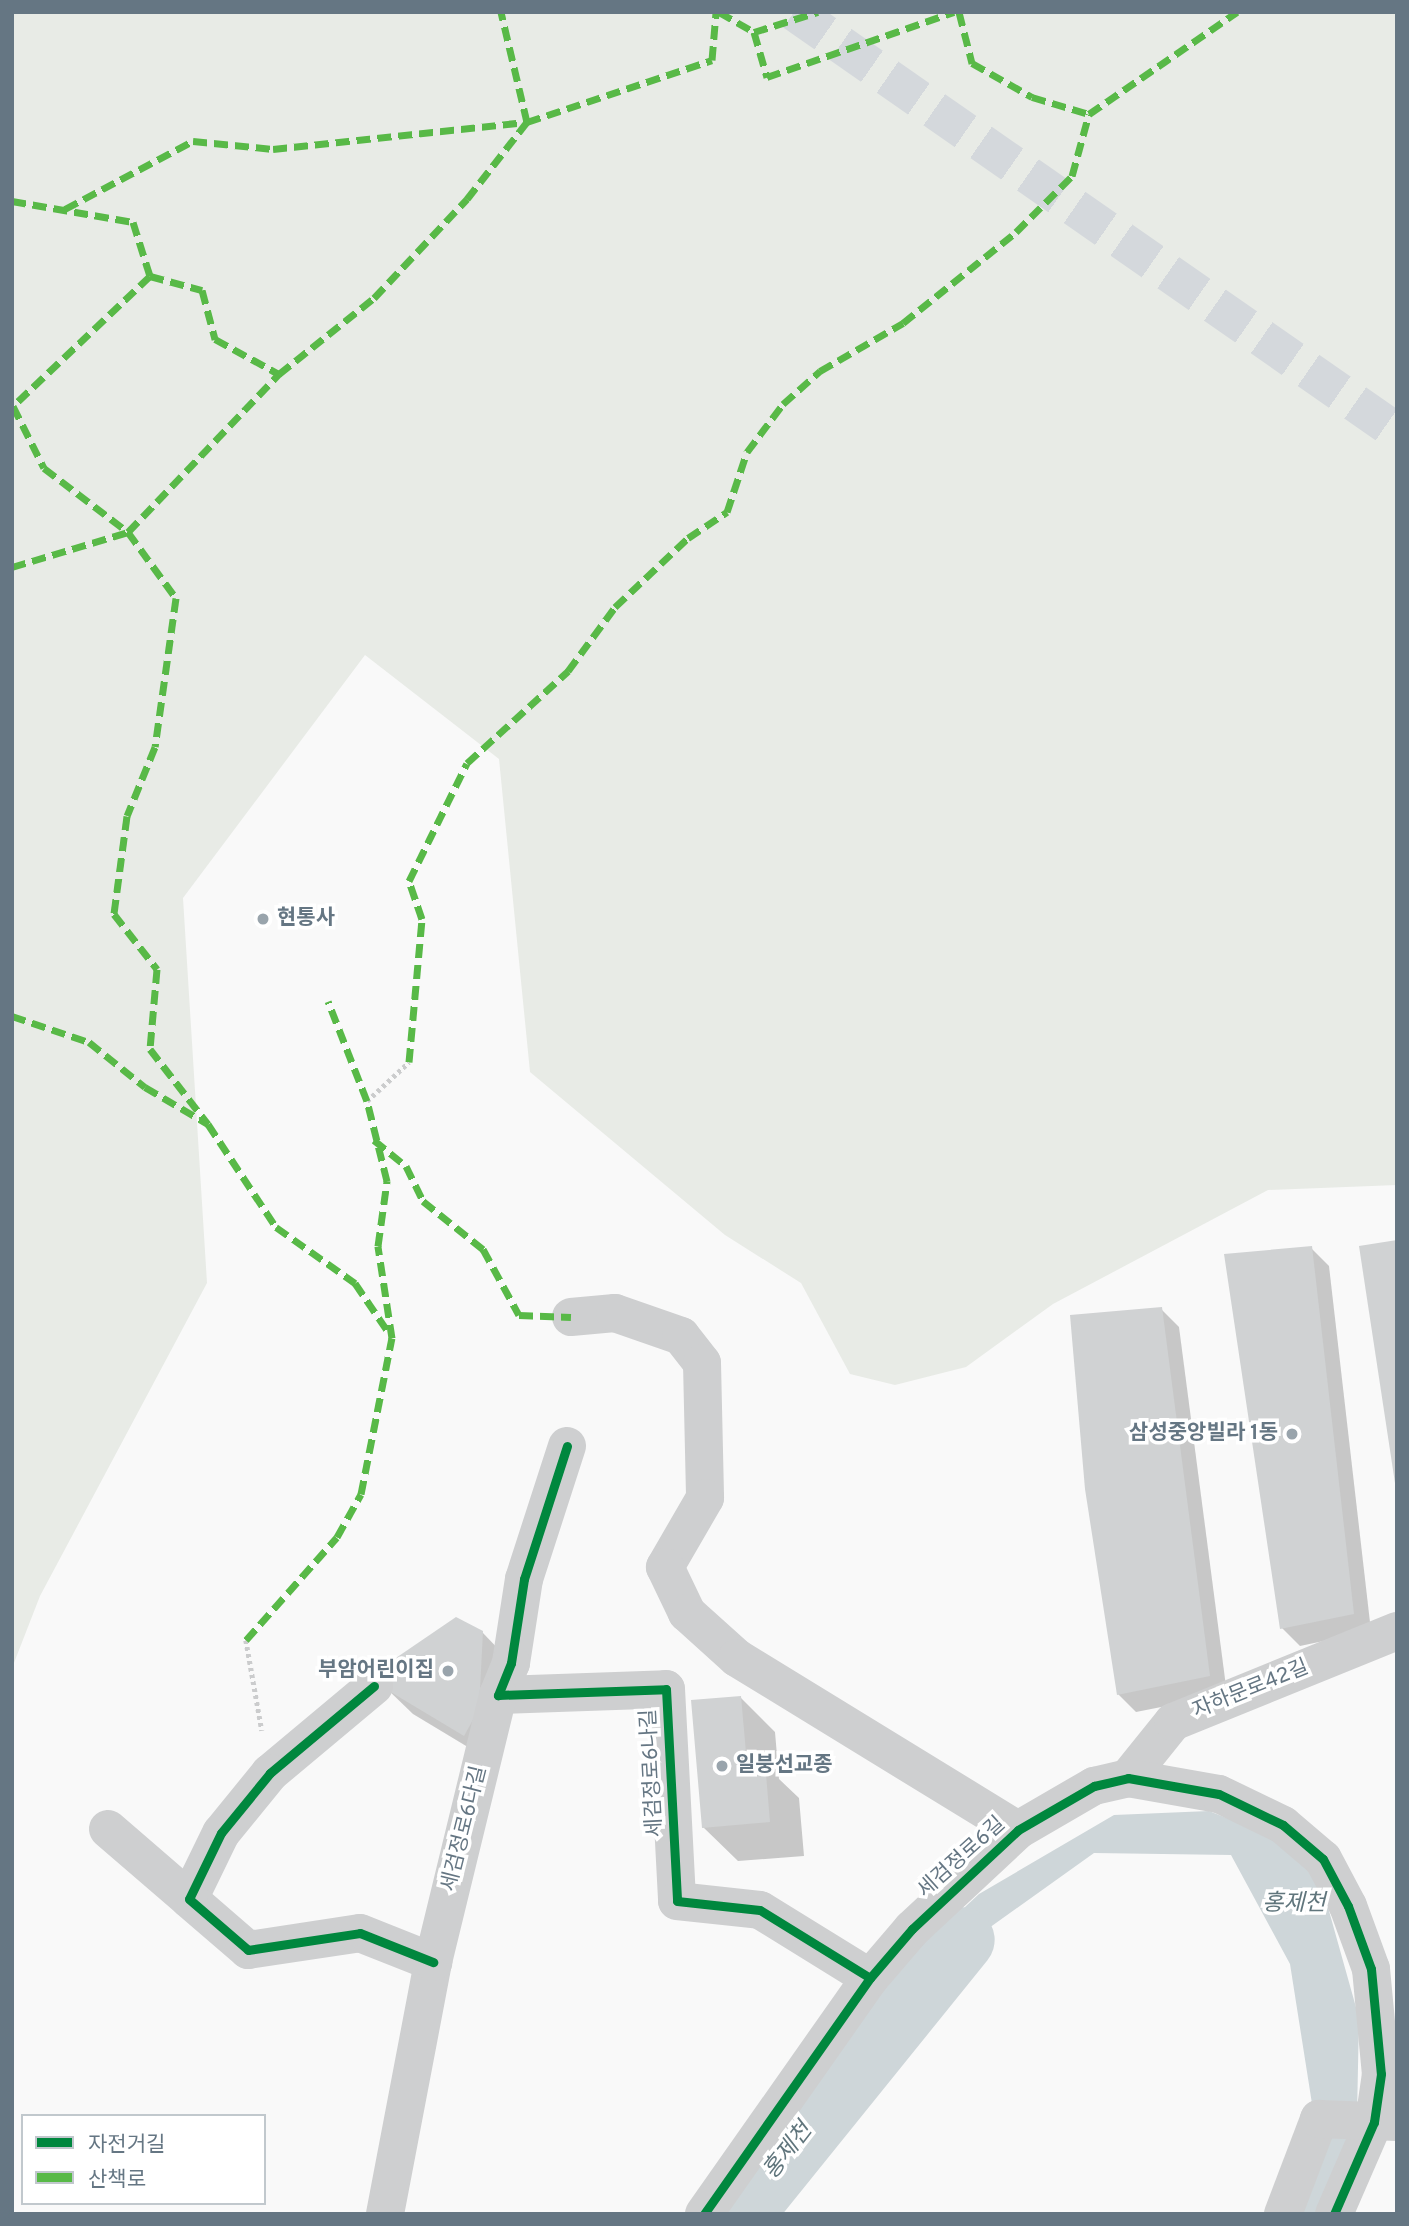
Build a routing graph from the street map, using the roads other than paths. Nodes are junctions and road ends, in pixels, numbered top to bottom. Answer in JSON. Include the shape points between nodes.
{"nodes":[{"id":1,"x":571,"y":1317,"type":"dead end"},
{"id":2,"x":567,"y":1446,"type":"dead end"},
{"id":3,"x":1397,"y":1631,"type":"edge"},
{"id":4,"x":374,"y":1686,"type":"dead end"},
{"id":5,"x":498,"y":1695,"type":"junction"},
{"id":6,"x":1128,"y":1779,"type":"junction"},
{"id":7,"x":108,"y":1829,"type":"dead end"},
{"id":8,"x":1018,"y":1830,"type":"junction"},
{"id":9,"x":189,"y":1899,"type":"junction"},
{"id":10,"x":433,"y":1962,"type":"junction"},
{"id":11,"x":870,"y":1978,"type":"junction"},
{"id":12,"x":1385,"y":2122,"type":"edge"},
{"id":13,"x":385,"y":2214,"type":"edge"},
{"id":14,"x":704,"y":2214,"type":"edge"},
{"id":15,"x":1283,"y":2214,"type":"edge"},
{"id":16,"x":1334,"y":2214,"type":"edge"}],
"edges":[{"from":1,"to":8,"type":"street","name":"세검정로6길","via":[[615,1313],[681,1336],[702,1363],[705,1498],[665,1567],[687,1614],[737,1658]]},
{"from":2,"to":5,"type":"street","via":[[524,1579],[511,1663]]},
{"from":3,"to":6,"type":"street","name":"자하문로42길","via":[[1173,1722]]},
{"from":4,"to":9,"type":"street","via":[[270,1773],[221,1833]]},
{"from":5,"to":10,"type":"street","name":"세검정로6다길"},
{"from":5,"to":11,"type":"street","name":"세검정로6나길","via":[[666,1689],[677,1901],[760,1910]]},
{"from":6,"to":8,"type":"street","name":"세검정로6길","via":[[1094,1786]]},
{"from":6,"to":12,"type":"street","name":"세검정로6길","via":[[1219,1794],[1283,1825],[1323,1859],[1371,1969]]},
{"from":7,"to":9,"type":"street"},
{"from":8,"to":11,"type":"street","name":"세검정로6길","via":[[970,1870]]},
{"from":9,"to":10,"type":"street","via":[[248,1950],[360,1933]]},
{"from":10,"to":13,"type":"street","name":"세검정로6다길"},
{"from":11,"to":14,"type":"street","name":"세검정로6길"},
{"from":12,"to":15,"type":"street","via":[[1319,2119]]},
{"from":12,"to":16,"type":"street","name":"세검정로6길"}]}
